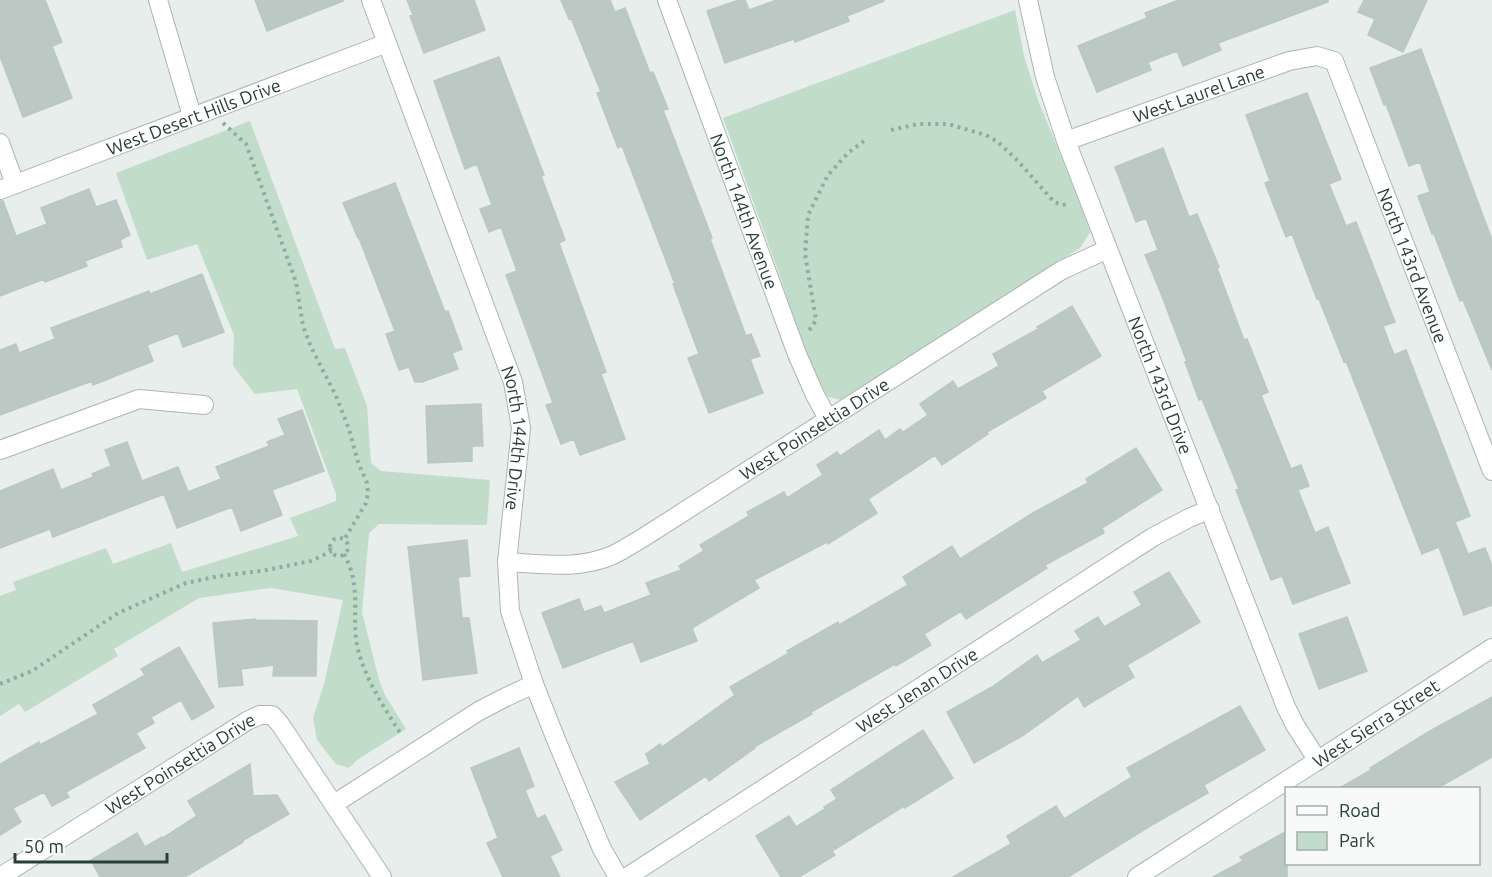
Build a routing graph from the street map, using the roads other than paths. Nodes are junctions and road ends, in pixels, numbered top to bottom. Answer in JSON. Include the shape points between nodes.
{"nodes":[{"id":1,"x":158,"y":0,"type":"edge"},
{"id":2,"x":371,"y":0,"type":"edge"},
{"id":3,"x":667,"y":0,"type":"edge"},
{"id":4,"x":1028,"y":0,"type":"edge"},
{"id":5,"x":387,"y":43,"type":"junction"},
{"id":6,"x":1334,"y":61,"type":"joint"},
{"id":7,"x":192,"y":116,"type":"junction"},
{"id":8,"x":1066,"y":141,"type":"junction"},
{"id":9,"x":0,"y":143,"type":"edge"},
{"id":10,"x":8,"y":187,"type":"edge"},
{"id":11,"x":1108,"y":249,"type":"junction"},
{"id":12,"x":204,"y":405,"type":"dead end"},
{"id":13,"x":828,"y":419,"type":"junction"},
{"id":14,"x":0,"y":450,"type":"edge"},
{"id":15,"x":1492,"y":471,"type":"edge"},
{"id":16,"x":1210,"y":509,"type":"junction"},
{"id":17,"x":507,"y":562,"type":"junction"},
{"id":18,"x":1492,"y":648,"type":"edge"},
{"id":19,"x":534,"y":684,"type":"junction"},
{"id":20,"x":1318,"y":761,"type":"junction"},
{"id":21,"x":334,"y":804,"type":"junction"},
{"id":22,"x":0,"y":877,"type":"edge"},
{"id":23,"x":382,"y":877,"type":"edge"},
{"id":24,"x":618,"y":877,"type":"edge"},
{"id":25,"x":627,"y":877,"type":"edge"},
{"id":26,"x":1137,"y":877,"type":"edge"}],
"edges":[{"from":1,"to":7,"type":"street"},
{"from":2,"to":5,"type":"street","name":"North 144th Drive"},
{"from":3,"to":13,"type":"street","name":"North 144th Avenue","via":[[797,354]]},
{"from":4,"to":8,"type":"street","name":"North 143rd Drive","via":[[1045,77]]},
{"from":5,"to":7,"type":"street","name":"West Desert Hills Drive"},
{"from":5,"to":17,"type":"street","name":"North 144th Drive","via":[[513,382],[521,428]]},
{"from":6,"to":8,"type":"street","name":"West Laurel Lane","via":[[1317,56],[1289,60]]},
{"from":6,"to":15,"type":"street","name":"North 143rd Avenue"},
{"from":7,"to":10,"type":"street","name":"West Desert Hills Drive"},
{"from":8,"to":11,"type":"street","name":"North 143rd Drive"},
{"from":9,"to":10,"type":"street"},
{"from":11,"to":13,"type":"street","name":"West Poinsettia Drive","via":[[1062,270]]},
{"from":11,"to":16,"type":"street","name":"North 143rd Drive"},
{"from":12,"to":14,"type":"street","via":[[139,399]]},
{"from":13,"to":17,"type":"street","name":"West Poinsettia Drive","via":[[612,555],[559,566]]},
{"from":16,"to":20,"type":"street","name":"North 143rd Drive","via":[[1286,706]]},
{"from":16,"to":25,"type":"street","name":"West Jenan Drive","via":[[1153,537]]},
{"from":17,"to":19,"type":"street","name":"North 144th Drive","via":[[510,610]]},
{"from":18,"to":20,"type":"street","name":"West Sierra Street"},
{"from":19,"to":21,"type":"street","via":[[479,711]]},
{"from":19,"to":24,"type":"street","name":"North 144th Drive","via":[[593,830]]},
{"from":20,"to":26,"type":"street","name":"West Sierra Street"},
{"from":21,"to":22,"type":"street","name":"West Poinsettia Drive","via":[[280,724],[272,715],[260,715]]},
{"from":21,"to":23,"type":"street"}]}
